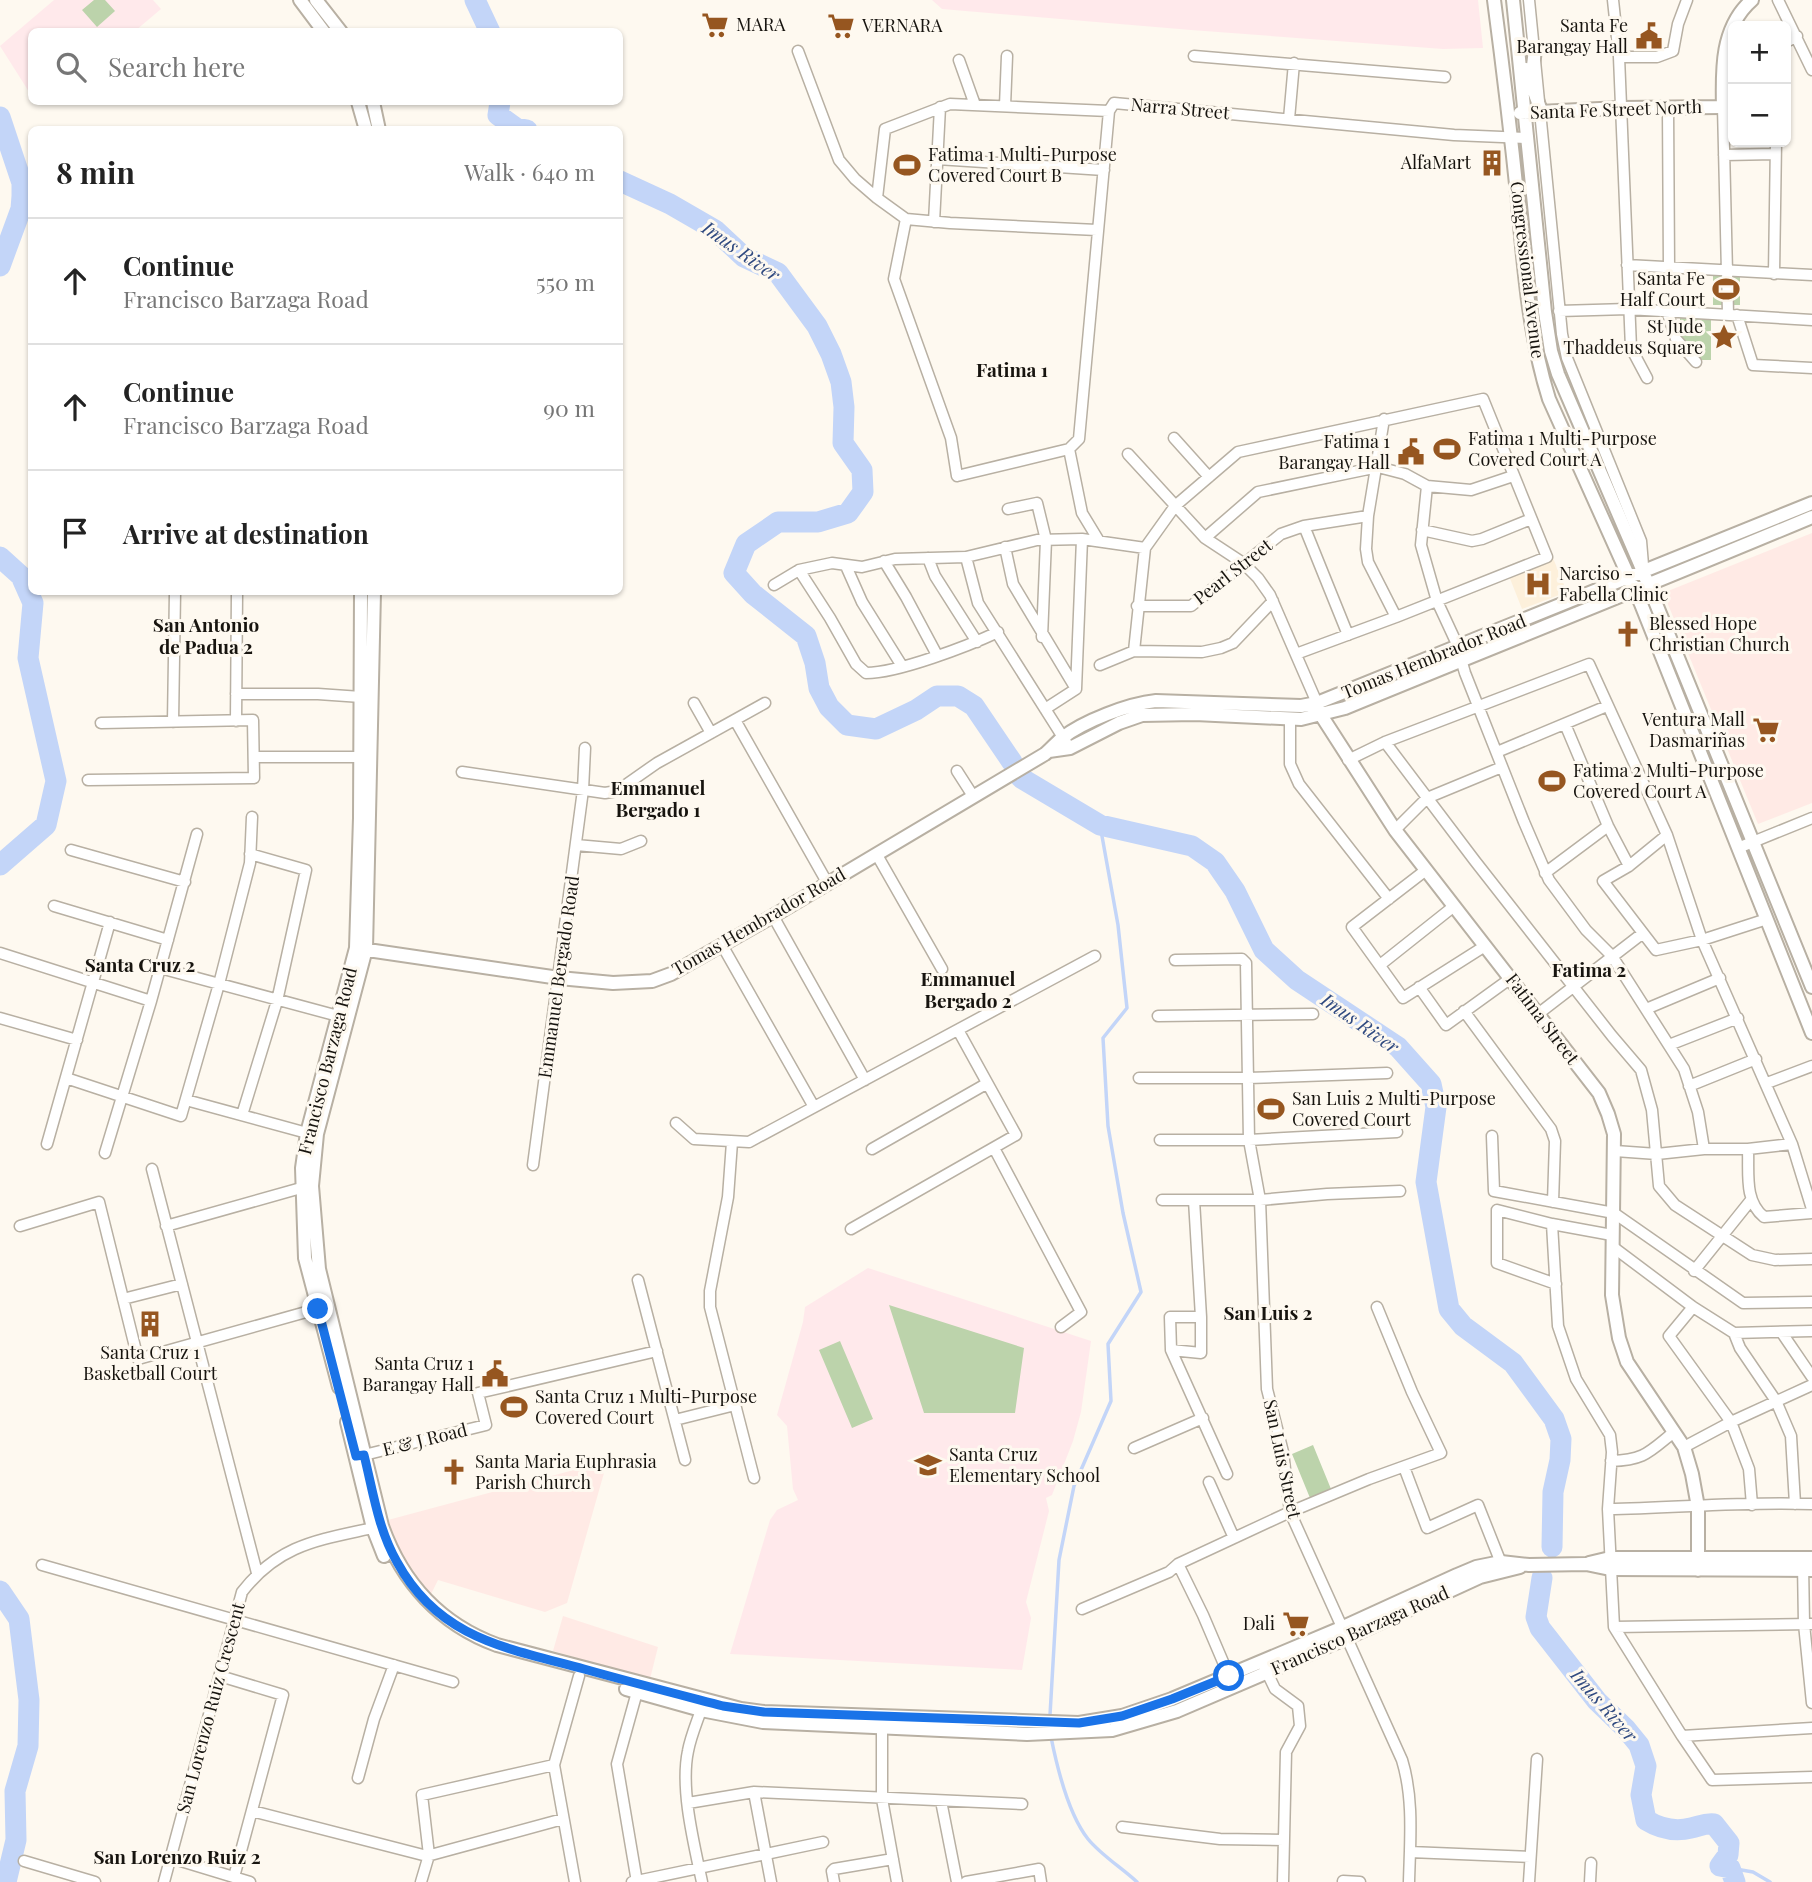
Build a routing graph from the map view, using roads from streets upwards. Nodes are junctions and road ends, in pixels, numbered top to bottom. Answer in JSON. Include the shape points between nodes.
{"nodes":[{"id":1,"x":300,"y":0,"type":"edge"},
{"id":2,"x":316,"y":0,"type":"edge"},
{"id":3,"x":1494,"y":0,"type":"edge"},
{"id":4,"x":1513,"y":0,"type":"edge"},
{"id":5,"x":1529,"y":0,"type":"edge"},
{"id":6,"x":1613,"y":0,"type":"edge"},
{"id":7,"x":1752,"y":0,"type":"edge"},
{"id":8,"x":1778,"y":0,"type":"edge"},
{"id":9,"x":1684,"y":2,"type":"edge"},
{"id":10,"x":321,"y":28,"type":"edge"},
{"id":11,"x":338,"y":28,"type":"edge"},
{"id":12,"x":1797,"y":37,"type":"junction"},
{"id":13,"x":1791,"y":40,"type":"edge"},
{"id":14,"x":1535,"y":50,"type":"junction"},
{"id":15,"x":798,"y":51,"type":"dead end"},
{"id":16,"x":1519,"y":51,"type":"junction"},
{"id":17,"x":1194,"y":55,"type":"dead end"},
{"id":18,"x":1007,"y":56,"type":"dead end"},
{"id":19,"x":1619,"y":57,"type":"junction"},
{"id":20,"x":959,"y":60,"type":"dead end"},
{"id":21,"x":1294,"y":63,"type":"junction"},
{"id":22,"x":1812,"y":70,"type":"edge"},
{"id":23,"x":1445,"y":77,"type":"dead end"},
{"id":24,"x":1531,"y":81,"type":"junction"},
{"id":25,"x":359,"y":105,"type":"edge"},
{"id":26,"x":374,"y":105,"type":"edge"},
{"id":27,"x":975,"y":105,"type":"junction"},
{"id":28,"x":1004,"y":106,"type":"junction"},
{"id":29,"x":940,"y":107,"type":"junction"},
{"id":30,"x":1620,"y":107,"type":"junction"},
{"id":31,"x":1723,"y":107,"type":"junction"},
{"id":32,"x":1668,"y":108,"type":"junction"},
{"id":33,"x":1109,"y":111,"type":"junction"},
{"id":34,"x":1541,"y":111,"type":"junction"},
{"id":35,"x":1526,"y":112,"type":"junction"},
{"id":36,"x":1509,"y":114,"type":"junction"},
{"id":37,"x":1289,"y":119,"type":"junction"},
{"id":38,"x":365,"y":126,"type":"edge"},
{"id":39,"x":378,"y":126,"type":"edge"},
{"id":40,"x":1528,"y":138,"type":"junction"},
{"id":41,"x":1511,"y":139,"type":"junction"},
{"id":42,"x":1776,"y":147,"type":"edge"},
{"id":43,"x":1775,"y":154,"type":"junction"},
{"id":44,"x":1724,"y":155,"type":"junction"},
{"id":45,"x":937,"y":159,"type":"junction"},
{"id":46,"x":1104,"y":170,"type":"junction"},
{"id":47,"x":877,"y":198,"type":"junction"},
{"id":48,"x":906,"y":219,"type":"junction"},
{"id":49,"x":934,"y":222,"type":"junction"},
{"id":50,"x":1097,"y":230,"type":"junction"},
{"id":51,"x":1627,"y":265,"type":"junction"},
{"id":52,"x":1669,"y":268,"type":"junction"},
{"id":53,"x":1728,"y":271,"type":"junction"},
{"id":54,"x":1774,"y":274,"type":"junction"},
{"id":55,"x":1812,"y":275,"type":"edge"},
{"id":56,"x":1628,"y":309,"type":"junction"},
{"id":57,"x":1559,"y":311,"type":"junction"},
{"id":58,"x":1667,"y":311,"type":"junction"},
{"id":59,"x":1732,"y":314,"type":"junction"},
{"id":60,"x":1812,"y":320,"type":"edge"},
{"id":61,"x":1696,"y":362,"type":"dead end"},
{"id":62,"x":1812,"y":368,"type":"edge"},
{"id":63,"x":1647,"y":379,"type":"dead end"},
{"id":64,"x":1384,"y":419,"type":"junction"},
{"id":65,"x":1174,"y":438,"type":"dead end"},
{"id":66,"x":1069,"y":449,"type":"junction"},
{"id":67,"x":1128,"y":454,"type":"dead end"},
{"id":68,"x":1378,"y":467,"type":"junction"},
{"id":69,"x":1513,"y":476,"type":"junction"},
{"id":70,"x":1209,"y":477,"type":"junction"},
{"id":71,"x":1427,"y":486,"type":"junction"},
{"id":72,"x":1812,"y":503,"type":"edge"},
{"id":73,"x":1175,"y":506,"type":"junction"},
{"id":74,"x":1008,"y":509,"type":"dead end"},
{"id":75,"x":1368,"y":516,"type":"junction"},
{"id":76,"x":1812,"y":517,"type":"edge"},
{"id":77,"x":1531,"y":519,"type":"junction"},
{"id":78,"x":1304,"y":526,"type":"junction"},
{"id":79,"x":1422,"y":530,"type":"junction"},
{"id":80,"x":1205,"y":538,"type":"junction"},
{"id":81,"x":1082,"y":539,"type":"junction"},
{"id":82,"x":1046,"y":540,"type":"junction"},
{"id":83,"x":1099,"y":541,"type":"junction"},
{"id":84,"x":1629,"y":541,"type":"junction"},
{"id":85,"x":1005,"y":547,"type":"junction"},
{"id":86,"x":1145,"y":548,"type":"junction"},
{"id":87,"x":1643,"y":556,"type":"junction"},
{"id":88,"x":965,"y":557,"type":"junction"},
{"id":89,"x":928,"y":558,"type":"junction"},
{"id":90,"x":884,"y":561,"type":"junction"},
{"id":91,"x":1243,"y":563,"type":"junction"},
{"id":92,"x":1664,"y":564,"type":"junction"},
{"id":93,"x":846,"y":566,"type":"junction"},
{"id":94,"x":799,"y":570,"type":"junction"},
{"id":95,"x":1643,"y":573,"type":"junction"},
{"id":96,"x":1630,"y":578,"type":"junction"},
{"id":97,"x":774,"y":585,"type":"dead end"},
{"id":98,"x":1648,"y":586,"type":"junction"},
{"id":99,"x":1636,"y":591,"type":"junction"},
{"id":100,"x":175,"y":595,"type":"edge"},
{"id":101,"x":237,"y":595,"type":"edge"},
{"id":102,"x":362,"y":595,"type":"edge"},
{"id":103,"x":374,"y":595,"type":"edge"},
{"id":104,"x":1273,"y":601,"type":"junction"},
{"id":105,"x":1437,"y":601,"type":"junction"},
{"id":106,"x":1137,"y":606,"type":"junction"},
{"id":107,"x":1396,"y":617,"type":"junction"},
{"id":108,"x":998,"y":632,"type":"junction"},
{"id":109,"x":1348,"y":635,"type":"junction"},
{"id":110,"x":1042,"y":637,"type":"junction"},
{"id":111,"x":977,"y":642,"type":"junction"},
{"id":112,"x":1134,"y":651,"type":"junction"},
{"id":113,"x":1296,"y":654,"type":"junction"},
{"id":114,"x":1459,"y":654,"type":"junction"},
{"id":115,"x":937,"y":655,"type":"junction"},
{"id":116,"x":1100,"y":665,"type":"dead end"},
{"id":117,"x":902,"y":666,"type":"junction"},
{"id":118,"x":1076,"y":689,"type":"junction"},
{"id":119,"x":236,"y":694,"type":"junction"},
{"id":120,"x":361,"y":697,"type":"junction"},
{"id":121,"x":694,"y":704,"type":"dead end"},
{"id":122,"x":765,"y":704,"type":"dead end"},
{"id":123,"x":1479,"y":706,"type":"junction"},
{"id":124,"x":1607,"y":706,"type":"junction"},
{"id":125,"x":1045,"y":709,"type":"junction"},
{"id":126,"x":1319,"y":709,"type":"junction"},
{"id":127,"x":1290,"y":719,"type":"junction"},
{"id":128,"x":735,"y":720,"type":"junction"},
{"id":129,"x":236,"y":721,"type":"junction"},
{"id":130,"x":173,"y":722,"type":"junction"},
{"id":131,"x":101,"y":723,"type":"dead end"},
{"id":132,"x":1565,"y":724,"type":"junction"},
{"id":133,"x":712,"y":733,"type":"junction"},
{"id":134,"x":1385,"y":742,"type":"junction"},
{"id":135,"x":1066,"y":743,"type":"junction"},
{"id":136,"x":585,"y":748,"type":"dead end"},
{"id":137,"x":1497,"y":752,"type":"junction"},
{"id":138,"x":254,"y":757,"type":"junction"},
{"id":139,"x":360,"y":757,"type":"junction"},
{"id":140,"x":1348,"y":760,"type":"junction"},
{"id":141,"x":1502,"y":767,"type":"junction"},
{"id":142,"x":957,"y":771,"type":"dead end"},
{"id":143,"x":462,"y":772,"type":"dead end"},
{"id":144,"x":88,"y":780,"type":"dead end"},
{"id":145,"x":583,"y":790,"type":"junction"},
{"id":146,"x":973,"y":796,"type":"junction"},
{"id":147,"x":1427,"y":798,"type":"junction"},
{"id":148,"x":252,"y":817,"type":"dead end"},
{"id":149,"x":1812,"y":818,"type":"edge"},
{"id":150,"x":1608,"y":826,"type":"junction"},
{"id":151,"x":1395,"y":830,"type":"junction"},
{"id":152,"x":197,"y":834,"type":"dead end"},
{"id":153,"x":1667,"y":835,"type":"junction"},
{"id":154,"x":641,"y":841,"type":"dead end"},
{"id":155,"x":1752,"y":842,"type":"junction"},
{"id":156,"x":576,"y":845,"type":"junction"},
{"id":157,"x":1738,"y":848,"type":"junction"},
{"id":158,"x":71,"y":850,"type":"dead end"},
{"id":159,"x":250,"y":854,"type":"junction"},
{"id":160,"x":877,"y":855,"type":"junction"},
{"id":161,"x":1629,"y":866,"type":"junction"},
{"id":162,"x":1426,"y":870,"type":"junction"},
{"id":163,"x":1545,"y":873,"type":"junction"},
{"id":164,"x":185,"y":882,"type":"junction"},
{"id":165,"x":828,"y":884,"type":"junction"},
{"id":166,"x":1389,"y":899,"type":"junction"},
{"id":167,"x":54,"y":906,"type":"dead end"},
{"id":168,"x":1453,"y":907,"type":"junction"},
{"id":169,"x":773,"y":916,"type":"junction"},
{"id":170,"x":1767,"y":919,"type":"junction"},
{"id":171,"x":110,"y":922,"type":"junction"},
{"id":172,"x":1643,"y":933,"type":"junction"},
{"id":173,"x":168,"y":940,"type":"junction"},
{"id":174,"x":1702,"y":940,"type":"junction"},
{"id":175,"x":722,"y":945,"type":"junction"},
{"id":176,"x":1485,"y":946,"type":"junction"},
{"id":177,"x":361,"y":949,"type":"junction"},
{"id":178,"x":0,"y":953,"type":"edge"},
{"id":179,"x":1095,"y":956,"type":"dead end"},
{"id":180,"x":1612,"y":956,"type":"junction"},
{"id":181,"x":1175,"y":960,"type":"dead end"},
{"id":182,"x":1380,"y":965,"type":"junction"},
{"id":183,"x":160,"y":968,"type":"junction"},
{"id":184,"x":942,"y":969,"type":"dead end"},
{"id":185,"x":559,"y":978,"type":"junction"},
{"id":186,"x":1511,"y":978,"type":"junction"},
{"id":187,"x":1720,"y":978,"type":"junction"},
{"id":188,"x":93,"y":983,"type":"junction"},
{"id":189,"x":219,"y":984,"type":"junction"},
{"id":190,"x":1419,"y":987,"type":"junction"},
{"id":191,"x":1575,"y":987,"type":"junction"},
{"id":192,"x":1812,"y":987,"type":"edge"},
{"id":193,"x":151,"y":1001,"type":"junction"},
{"id":194,"x":277,"y":1001,"type":"junction"},
{"id":195,"x":1646,"y":1009,"type":"junction"},
{"id":196,"x":1464,"y":1012,"type":"junction"},
{"id":197,"x":1247,"y":1014,"type":"junction"},
{"id":198,"x":1313,"y":1014,"type":"dead end"},
{"id":199,"x":1538,"y":1014,"type":"junction"},
{"id":200,"x":1157,"y":1016,"type":"dead end"},
{"id":201,"x":0,"y":1017,"type":"edge"},
{"id":202,"x":343,"y":1018,"type":"junction"},
{"id":203,"x":1738,"y":1018,"type":"junction"},
{"id":204,"x":958,"y":1030,"type":"junction"},
{"id":205,"x":1812,"y":1033,"type":"edge"},
{"id":206,"x":77,"y":1040,"type":"junction"},
{"id":207,"x":1669,"y":1045,"type":"junction"},
{"id":208,"x":1756,"y":1059,"type":"junction"},
{"id":209,"x":1812,"y":1066,"type":"edge"},
{"id":210,"x":1387,"y":1073,"type":"dead end"},
{"id":211,"x":66,"y":1078,"type":"junction"},
{"id":212,"x":1139,"y":1078,"type":"dead end"},
{"id":213,"x":1248,"y":1078,"type":"junction"},
{"id":214,"x":865,"y":1080,"type":"junction"},
{"id":215,"x":1767,"y":1083,"type":"junction"},
{"id":216,"x":986,"y":1084,"type":"junction"},
{"id":217,"x":1689,"y":1086,"type":"junction"},
{"id":218,"x":122,"y":1096,"type":"junction"},
{"id":219,"x":186,"y":1100,"type":"junction"},
{"id":220,"x":814,"y":1107,"type":"junction"},
{"id":221,"x":242,"y":1115,"type":"junction"},
{"id":222,"x":676,"y":1123,"type":"dead end"},
{"id":223,"x":1397,"y":1132,"type":"dead end"},
{"id":224,"x":307,"y":1133,"type":"junction"},
{"id":225,"x":1492,"y":1136,"type":"dead end"},
{"id":226,"x":1160,"y":1140,"type":"dead end"},
{"id":227,"x":1249,"y":1140,"type":"junction"},
{"id":228,"x":732,"y":1142,"type":"junction"},
{"id":229,"x":47,"y":1144,"type":"dead end"},
{"id":230,"x":1792,"y":1144,"type":"junction"},
{"id":231,"x":994,"y":1148,"type":"junction"},
{"id":232,"x":872,"y":1149,"type":"dead end"},
{"id":233,"x":1703,"y":1149,"type":"junction"},
{"id":234,"x":1748,"y":1149,"type":"junction"},
{"id":235,"x":1615,"y":1151,"type":"junction"},
{"id":236,"x":105,"y":1153,"type":"dead end"},
{"id":237,"x":1657,"y":1154,"type":"junction"},
{"id":238,"x":533,"y":1165,"type":"dead end"},
{"id":239,"x":152,"y":1169,"type":"dead end"},
{"id":240,"x":301,"y":1188,"type":"junction"},
{"id":241,"x":1400,"y":1191,"type":"dead end"},
{"id":242,"x":1162,"y":1200,"type":"dead end"},
{"id":243,"x":1194,"y":1200,"type":"junction"},
{"id":244,"x":1260,"y":1200,"type":"junction"},
{"id":245,"x":1751,"y":1200,"type":"junction"},
{"id":246,"x":1553,"y":1202,"type":"junction"},
{"id":247,"x":1812,"y":1211,"type":"edge"},
{"id":248,"x":1614,"y":1213,"type":"junction"},
{"id":249,"x":1552,"y":1224,"type":"junction"},
{"id":250,"x":20,"y":1226,"type":"dead end"},
{"id":251,"x":166,"y":1226,"type":"junction"},
{"id":252,"x":851,"y":1229,"type":"dead end"},
{"id":253,"x":1721,"y":1236,"type":"junction"},
{"id":254,"x":1613,"y":1241,"type":"junction"},
{"id":255,"x":1812,"y":1259,"type":"edge"},
{"id":256,"x":1694,"y":1271,"type":"junction"},
{"id":257,"x":638,"y":1280,"type":"dead end"},
{"id":258,"x":182,"y":1284,"type":"junction"},
{"id":259,"x":1556,"y":1284,"type":"junction"},
{"id":260,"x":123,"y":1299,"type":"junction"},
{"id":261,"x":1812,"y":1302,"type":"edge"},
{"id":262,"x":323,"y":1307,"type":"junction"},
{"id":263,"x":1377,"y":1307,"type":"dead end"},
{"id":264,"x":1693,"y":1307,"type":"junction"},
{"id":265,"x":1201,"y":1317,"type":"junction"},
{"id":266,"x":1061,"y":1327,"type":"dead end"},
{"id":267,"x":1812,"y":1331,"type":"edge"},
{"id":268,"x":1734,"y":1333,"type":"junction"},
{"id":269,"x":1782,"y":1333,"type":"junction"},
{"id":270,"x":197,"y":1342,"type":"junction"},
{"id":271,"x":1171,"y":1350,"type":"junction"},
{"id":272,"x":657,"y":1351,"type":"junction"},
{"id":273,"x":1812,"y":1377,"type":"edge"},
{"id":274,"x":1812,"y":1385,"type":"edge"},
{"id":275,"x":1776,"y":1401,"type":"junction"},
{"id":276,"x":735,"y":1405,"type":"junction"},
{"id":277,"x":1203,"y":1419,"type":"junction"},
{"id":278,"x":675,"y":1420,"type":"junction"},
{"id":279,"x":1731,"y":1422,"type":"junction"},
{"id":280,"x":1674,"y":1432,"type":"junction"},
{"id":281,"x":1684,"y":1447,"type":"junction"},
{"id":282,"x":1134,"y":1448,"type":"dead end"},
{"id":283,"x":360,"y":1456,"type":"junction"},
{"id":284,"x":685,"y":1460,"type":"dead end"},
{"id":285,"x":1611,"y":1461,"type":"junction"},
{"id":286,"x":1404,"y":1467,"type":"junction"},
{"id":287,"x":1227,"y":1474,"type":"dead end"},
{"id":288,"x":754,"y":1478,"type":"dead end"},
{"id":289,"x":1209,"y":1482,"type":"dead end"},
{"id":290,"x":1795,"y":1504,"type":"junction"},
{"id":291,"x":1812,"y":1504,"type":"edge"},
{"id":292,"x":1752,"y":1505,"type":"junction"},
{"id":293,"x":1698,"y":1507,"type":"junction"},
{"id":294,"x":1608,"y":1509,"type":"junction"},
{"id":295,"x":1290,"y":1512,"type":"junction"},
{"id":296,"x":377,"y":1527,"type":"junction"},
{"id":297,"x":1234,"y":1538,"type":"junction"},
{"id":298,"x":1178,"y":1564,"type":"junction"},
{"id":299,"x":1610,"y":1564,"type":"junction"},
{"id":300,"x":1698,"y":1564,"type":"junction"},
{"id":301,"x":1808,"y":1564,"type":"edge"},
{"id":302,"x":42,"y":1565,"type":"dead end"},
{"id":303,"x":1502,"y":1567,"type":"junction"},
{"id":304,"x":257,"y":1573,"type":"junction"},
{"id":305,"x":1082,"y":1609,"type":"dead end"},
{"id":306,"x":235,"y":1620,"type":"junction"},
{"id":307,"x":1808,"y":1624,"type":"edge"},
{"id":308,"x":1614,"y":1627,"type":"junction"},
{"id":309,"x":1344,"y":1633,"type":"junction"},
{"id":310,"x":394,"y":1665,"type":"junction"},
{"id":311,"x":1265,"y":1667,"type":"junction"},
{"id":312,"x":220,"y":1676,"type":"junction"},
{"id":313,"x":579,"y":1676,"type":"junction"},
{"id":314,"x":1229,"y":1676,"type":"junction"},
{"id":315,"x":453,"y":1682,"type":"dead end"},
{"id":316,"x":637,"y":1692,"type":"junction"},
{"id":317,"x":1812,"y":1703,"type":"edge"},
{"id":318,"x":703,"y":1706,"type":"junction"},
{"id":319,"x":882,"y":1721,"type":"junction"},
{"id":320,"x":1080,"y":1728,"type":"junction"},
{"id":321,"x":1812,"y":1728,"type":"edge"},
{"id":322,"x":1682,"y":1737,"type":"junction"},
{"id":323,"x":1537,"y":1759,"type":"dead end"},
{"id":324,"x":554,"y":1765,"type":"junction"},
{"id":325,"x":1812,"y":1777,"type":"edge"},
{"id":326,"x":358,"y":1779,"type":"dead end"},
{"id":327,"x":754,"y":1792,"type":"junction"},
{"id":328,"x":882,"y":1799,"type":"junction"},
{"id":329,"x":941,"y":1801,"type":"junction"},
{"id":330,"x":688,"y":1803,"type":"junction"},
{"id":331,"x":1022,"y":1804,"type":"dead end"},
{"id":332,"x":252,"y":1811,"type":"junction"},
{"id":333,"x":563,"y":1819,"type":"junction"},
{"id":334,"x":1122,"y":1827,"type":"dead end"},
{"id":335,"x":1284,"y":1840,"type":"junction"},
{"id":336,"x":822,"y":1842,"type":"dead end"},
{"id":337,"x":1410,"y":1852,"type":"junction"},
{"id":338,"x":765,"y":1854,"type":"junction"},
{"id":339,"x":429,"y":1855,"type":"junction"},
{"id":340,"x":1530,"y":1857,"type":"junction"},
{"id":341,"x":171,"y":1858,"type":"junction"},
{"id":342,"x":892,"y":1858,"type":"junction"},
{"id":343,"x":24,"y":1861,"type":"dead end"},
{"id":344,"x":1591,"y":1863,"type":"dead end"},
{"id":345,"x":699,"y":1868,"type":"junction"},
{"id":346,"x":234,"y":1877,"type":"junction"},
{"id":347,"x":1343,"y":1881,"type":"edge"},
{"id":348,"x":94,"y":1882,"type":"edge"},
{"id":349,"x":164,"y":1882,"type":"edge"},
{"id":350,"x":250,"y":1882,"type":"edge"},
{"id":351,"x":421,"y":1882,"type":"edge"},
{"id":352,"x":575,"y":1882,"type":"edge"},
{"id":353,"x":635,"y":1882,"type":"edge"},
{"id":354,"x":702,"y":1882,"type":"edge"},
{"id":355,"x":771,"y":1882,"type":"edge"},
{"id":356,"x":834,"y":1882,"type":"edge"},
{"id":357,"x":897,"y":1882,"type":"edge"},
{"id":358,"x":957,"y":1882,"type":"edge"},
{"id":359,"x":966,"y":1882,"type":"edge"},
{"id":360,"x":1041,"y":1882,"type":"edge"},
{"id":361,"x":1283,"y":1882,"type":"edge"},
{"id":362,"x":1360,"y":1882,"type":"edge"},
{"id":363,"x":1409,"y":1882,"type":"edge"},
{"id":364,"x":1529,"y":1882,"type":"edge"},
{"id":365,"x":1590,"y":1882,"type":"edge"}],
"edges":[{"from":1,"to":10,"type":"street"},
{"from":2,"to":11,"type":"street"},
{"from":3,"to":36,"type":"street","name":"Congressional Avenue"},
{"from":4,"to":16,"type":"street","name":"Congressional Avenue"},
{"from":5,"to":14,"type":"street","name":"Congressional Avenue"},
{"from":6,"to":19,"type":"street"},
{"from":7,"to":31,"type":"street","via":[[1735,21],[1724,53]]},
{"from":8,"to":12,"type":"street"},
{"from":9,"to":19,"type":"street","via":[[1674,51],[1657,57]]},
{"from":12,"to":13,"type":"street"},
{"from":12,"to":22,"type":"street"},
{"from":14,"to":24,"type":"street"},
{"from":14,"to":34,"type":"street","name":"Congressional Avenue"},
{"from":15,"to":47,"type":"street","via":[[839,160]]},
{"from":16,"to":24,"type":"street"},
{"from":16,"to":35,"type":"street","name":"Congressional Avenue"},
{"from":17,"to":21,"type":"street"},
{"from":18,"to":28,"type":"street"},
{"from":19,"to":30,"type":"street"},
{"from":20,"to":27,"type":"street"},
{"from":21,"to":23,"type":"street"},
{"from":21,"to":37,"type":"street"},
{"from":24,"to":34,"type":"street"},
{"from":24,"to":35,"type":"street"},
{"from":25,"to":38,"type":"street"},
{"from":26,"to":39,"type":"street"},
{"from":27,"to":28,"type":"street"},
{"from":27,"to":29,"type":"street"},
{"from":28,"to":33,"type":"street"},
{"from":29,"to":45,"type":"street"},
{"from":29,"to":47,"type":"street","via":[[885,129]]},
{"from":30,"to":32,"type":"street","name":"Santa Fe Street North"},
{"from":30,"to":34,"type":"street","name":"Santa Fe Street North"},
{"from":30,"to":51,"type":"street"},
{"from":31,"to":32,"type":"street","name":"Santa Fe Street North"},
{"from":31,"to":44,"type":"street"},
{"from":32,"to":52,"type":"street"},
{"from":33,"to":37,"type":"street","name":"Narra Street","via":[[1114,103]]},
{"from":33,"to":46,"type":"street","name":"Narra Street"},
{"from":34,"to":35,"type":"street","name":"Santa Fe Street North"},
{"from":34,"to":57,"type":"street","name":"Congressional Avenue"},
{"from":35,"to":36,"type":"street","name":"Santa Fe Street North"},
{"from":35,"to":40,"type":"street","name":"Congressional Avenue"},
{"from":36,"to":41,"type":"street","name":"Congressional Avenue"},
{"from":37,"to":41,"type":"street","name":"Narra Street"},
{"from":40,"to":41,"type":"street","name":"Narra Street"},
{"from":40,"to":84,"type":"street","name":"Congressional Avenue","via":[[1551,351]]},
{"from":41,"to":96,"type":"street","name":"Congressional Avenue","via":[[1539,369]]},
{"from":42,"to":43,"type":"street"},
{"from":43,"to":44,"type":"street"},
{"from":43,"to":54,"type":"street"},
{"from":44,"to":53,"type":"street"},
{"from":45,"to":46,"type":"street"},
{"from":45,"to":49,"type":"street"},
{"from":46,"to":50,"type":"street","name":"Narra Street"},
{"from":47,"to":48,"type":"street"},
{"from":48,"to":49,"type":"street"},
{"from":48,"to":66,"type":"street","via":[[894,279],[951,438],[957,476]]},
{"from":49,"to":50,"type":"street"},
{"from":50,"to":66,"type":"street","name":"Narra Street","via":[[1079,439]]},
{"from":51,"to":52,"type":"street"},
{"from":51,"to":56,"type":"street"},
{"from":52,"to":53,"type":"street"},
{"from":53,"to":54,"type":"street"},
{"from":53,"to":59,"type":"street"},
{"from":54,"to":55,"type":"street"},
{"from":56,"to":57,"type":"street"},
{"from":56,"to":58,"type":"street"},
{"from":56,"to":63,"type":"street","via":[[1631,348]]},
{"from":57,"to":87,"type":"street","name":"Congressional Avenue","via":[[1567,358],[1641,541]]},
{"from":58,"to":59,"type":"street"},
{"from":58,"to":61,"type":"street","via":[[1676,339]]},
{"from":59,"to":60,"type":"street"},
{"from":59,"to":62,"type":"street","via":[[1754,365]]},
{"from":64,"to":68,"type":"street"},
{"from":64,"to":69,"type":"street","via":[[1483,399]]},
{"from":64,"to":70,"type":"street","via":[[1238,452]]},
{"from":65,"to":70,"type":"street"},
{"from":66,"to":83,"type":"street","via":[[1082,513]]},
{"from":67,"to":73,"type":"street","name":"Fatima Street"},
{"from":68,"to":71,"type":"street"},
{"from":68,"to":75,"type":"street"},
{"from":68,"to":80,"type":"street","via":[[1258,492]]},
{"from":69,"to":71,"type":"street","via":[[1471,490]]},
{"from":69,"to":77,"type":"street"},
{"from":70,"to":73,"type":"street"},
{"from":71,"to":79,"type":"street"},
{"from":72,"to":92,"type":"street","name":"Tomas Hembrador Road"},
{"from":73,"to":80,"type":"street","name":"Fatima Street"},
{"from":73,"to":86,"type":"street"},
{"from":74,"to":82,"type":"street","via":[[1037,503]]},
{"from":75,"to":78,"type":"street","name":"Pearl Street"},
{"from":75,"to":107,"type":"street","via":[[1368,562]]},
{"from":76,"to":98,"type":"street","name":"Tomas Hembrador Road"},
{"from":77,"to":79,"type":"street","via":[[1472,541]]},
{"from":77,"to":105,"type":"street","via":[[1547,557]]},
{"from":78,"to":91,"type":"street","name":"Pearl Street","via":[[1281,534]]},
{"from":78,"to":109,"type":"street"},
{"from":79,"to":105,"type":"street","via":[[1421,545]]},
{"from":80,"to":91,"type":"street","name":"Fatima Street"},
{"from":81,"to":82,"type":"street"},
{"from":81,"to":83,"type":"street"},
{"from":81,"to":118,"type":"street"},
{"from":82,"to":85,"type":"street"},
{"from":82,"to":110,"type":"street"},
{"from":83,"to":86,"type":"street"},
{"from":84,"to":87,"type":"street"},
{"from":84,"to":95,"type":"street","name":"Congressional Avenue"},
{"from":85,"to":88,"type":"street"},
{"from":85,"to":110,"type":"street","via":[[1013,584]]},
{"from":86,"to":106,"type":"street"},
{"from":87,"to":92,"type":"street"},
{"from":87,"to":95,"type":"street","name":"Congressional Avenue"},
{"from":88,"to":89,"type":"street"},
{"from":88,"to":108,"type":"street","via":[[978,603]]},
{"from":89,"to":90,"type":"street"},
{"from":89,"to":111,"type":"street"},
{"from":90,"to":93,"type":"street"},
{"from":90,"to":115,"type":"street"},
{"from":91,"to":104,"type":"street","name":"Fatima Street"},
{"from":91,"to":106,"type":"street","name":"Pearl Street","via":[[1191,606]]},
{"from":92,"to":95,"type":"street","name":"Tomas Hembrador Road"},
{"from":93,"to":94,"type":"street","via":[[832,563]]},
{"from":93,"to":117,"type":"street","via":[[862,602]]},
{"from":94,"to":97,"type":"street"},
{"from":94,"to":117,"type":"street","via":[[856,664],[866,673]]},
{"from":95,"to":96,"type":"street","name":"Tomas Hembrador Road"},
{"from":95,"to":98,"type":"street","name":"Congressional Avenue"},
{"from":96,"to":99,"type":"street","name":"Congressional Avenue"},
{"from":96,"to":114,"type":"street","name":"Tomas Hembrador Road"},
{"from":98,"to":99,"type":"street","name":"Tomas Hembrador Road"},
{"from":98,"to":155,"type":"street","name":"Congressional Avenue"},
{"from":99,"to":114,"type":"street","name":"Tomas Hembrador Road"},
{"from":99,"to":157,"type":"street","name":"Congressional Avenue"},
{"from":100,"to":130,"type":"street"},
{"from":101,"to":119,"type":"street"},
{"from":102,"to":120,"type":"street","name":"Francisco Barzaga Road"},
{"from":103,"to":177,"type":"street","name":"Francisco Barzaga Road"},
{"from":104,"to":112,"type":"street","via":[[1233,643],[1221,648]]},
{"from":104,"to":113,"type":"street","name":"Fatima Street"},
{"from":105,"to":107,"type":"street"},
{"from":105,"to":114,"type":"street"},
{"from":106,"to":112,"type":"street"},
{"from":107,"to":109,"type":"street"},
{"from":108,"to":111,"type":"street"},
{"from":108,"to":125,"type":"street"},
{"from":109,"to":113,"type":"street"},
{"from":110,"to":118,"type":"street"},
{"from":111,"to":115,"type":"street"},
{"from":112,"to":116,"type":"street"},
{"from":113,"to":126,"type":"street","name":"Fatima Street"},
{"from":114,"to":123,"type":"street"},
{"from":114,"to":126,"type":"street","name":"Tomas Hembrador Road","via":[[1345,708]]},
{"from":115,"to":117,"type":"street"},
{"from":118,"to":125,"type":"street"},
{"from":119,"to":120,"type":"street"},
{"from":119,"to":129,"type":"street"},
{"from":120,"to":139,"type":"street","name":"Francisco Barzaga Road"},
{"from":121,"to":133,"type":"street"},
{"from":122,"to":128,"type":"street"},
{"from":123,"to":124,"type":"street","via":[[1589,664]]},
{"from":123,"to":134,"type":"street"},
{"from":123,"to":137,"type":"street"},
{"from":124,"to":132,"type":"street"},
{"from":124,"to":153,"type":"street"},
{"from":125,"to":135,"type":"street"},
{"from":126,"to":127,"type":"street","name":"Tomas Hembrador Road"},
{"from":126,"to":135,"type":"street","name":"Tomas Hembrador Road","via":[[1197,701],[1141,703],[1115,711]]},
{"from":126,"to":140,"type":"street","name":"Fatima Street"},
{"from":127,"to":135,"type":"street","name":"Tomas Hembrador Road","via":[[1142,715]]},
{"from":127,"to":166,"type":"street","via":[[1290,764],[1299,784]]},
{"from":128,"to":133,"type":"street"},
{"from":128,"to":165,"type":"street"},
{"from":129,"to":130,"type":"street"},
{"from":129,"to":138,"type":"street","via":[[253,720]]},
{"from":130,"to":131,"type":"street"},
{"from":132,"to":137,"type":"street"},
{"from":132,"to":150,"type":"street"},
{"from":133,"to":145,"type":"street","via":[[617,791]]},
{"from":134,"to":140,"type":"street"},
{"from":134,"to":147,"type":"street"},
{"from":135,"to":146,"type":"street","name":"Tomas Hembrador Road"},
{"from":136,"to":145,"type":"street","name":"Emmanuel Bergado Road"},
{"from":137,"to":141,"type":"street"},
{"from":138,"to":139,"type":"street"},
{"from":138,"to":144,"type":"street","via":[[254,778]]},
{"from":139,"to":177,"type":"street","name":"Francisco Barzaga Road"},
{"from":140,"to":151,"type":"street","name":"Fatima Street"},
{"from":141,"to":147,"type":"street"},
{"from":141,"to":163,"type":"street"},
{"from":142,"to":146,"type":"street"},
{"from":143,"to":145,"type":"street"},
{"from":145,"to":156,"type":"street","name":"Emmanuel Bergado Road"},
{"from":146,"to":160,"type":"street","name":"Tomas Hembrador Road"},
{"from":147,"to":151,"type":"street"},
{"from":147,"to":191,"type":"street"},
{"from":148,"to":159,"type":"street"},
{"from":149,"to":155,"type":"street"},
{"from":150,"to":161,"type":"street"},
{"from":150,"to":163,"type":"street"},
{"from":151,"to":162,"type":"street","name":"Fatima Street"},
{"from":152,"to":164,"type":"street"},
{"from":153,"to":161,"type":"street"},
{"from":153,"to":174,"type":"street"},
{"from":154,"to":156,"type":"street","via":[[621,849]]},
{"from":155,"to":157,"type":"street"},
{"from":155,"to":192,"type":"street","name":"Congressional Avenue"},
{"from":156,"to":185,"type":"street","name":"Emmanuel Bergado Road"},
{"from":157,"to":170,"type":"street","name":"Congressional Avenue"},
{"from":158,"to":164,"type":"street"},
{"from":159,"to":189,"type":"street"},
{"from":159,"to":194,"type":"street","via":[[306,870]]},
{"from":160,"to":165,"type":"street","name":"Tomas Hembrador Road"},
{"from":160,"to":184,"type":"street"},
{"from":161,"to":172,"type":"street","via":[[1603,881]]},
{"from":162,"to":166,"type":"street"},
{"from":162,"to":168,"type":"street","name":"Fatima Street"},
{"from":163,"to":180,"type":"street","via":[[1586,930]]},
{"from":164,"to":173,"type":"street"},
{"from":165,"to":169,"type":"street","name":"Tomas Hembrador Road"},
{"from":166,"to":182,"type":"street","via":[[1352,927]]},
{"from":167,"to":171,"type":"street"},
{"from":168,"to":176,"type":"street","name":"Fatima Street"},
{"from":168,"to":182,"type":"street"},
{"from":169,"to":175,"type":"street","name":"Tomas Hembrador Road"},
{"from":169,"to":214,"type":"street"},
{"from":170,"to":174,"type":"street"},
{"from":170,"to":205,"type":"street","name":"Congressional Avenue"},
{"from":171,"to":173,"type":"street"},
{"from":171,"to":188,"type":"street"},
{"from":172,"to":174,"type":"street","via":[[1656,950]]},
{"from":172,"to":180,"type":"street"},
{"from":173,"to":183,"type":"street"},
{"from":174,"to":187,"type":"street"},
{"from":175,"to":185,"type":"street","name":"Tomas Hembrador Road","via":[[652,981]]},
{"from":175,"to":220,"type":"street"},
{"from":176,"to":186,"type":"street","name":"Fatima Street"},
{"from":176,"to":190,"type":"street"},
{"from":177,"to":185,"type":"street","name":"Tomas Hembrador Road"},
{"from":177,"to":202,"type":"street","name":"Francisco Barzaga Road"},
{"from":178,"to":188,"type":"street"},
{"from":179,"to":204,"type":"street"},
{"from":180,"to":191,"type":"street"},
{"from":180,"to":195,"type":"street"},
{"from":181,"to":197,"type":"street","name":"San Luis Street","via":[[1245,960]]},
{"from":182,"to":190,"type":"street","via":[[1403,998]]},
{"from":183,"to":189,"type":"street"},
{"from":183,"to":193,"type":"street"},
{"from":185,"to":238,"type":"street","name":"Emmanuel Bergado Road"},
{"from":186,"to":196,"type":"street"},
{"from":186,"to":199,"type":"street","name":"Fatima Street"},
{"from":187,"to":195,"type":"street"},
{"from":187,"to":203,"type":"street"},
{"from":188,"to":193,"type":"street"},
{"from":188,"to":206,"type":"street"},
{"from":189,"to":194,"type":"street"},
{"from":189,"to":219,"type":"street"},
{"from":190,"to":196,"type":"street","via":[[1446,1025]]},
{"from":191,"to":199,"type":"street"},
{"from":191,"to":237,"type":"street","via":[[1641,1070]]},
{"from":193,"to":218,"type":"street"},
{"from":194,"to":202,"type":"street"},
{"from":194,"to":221,"type":"street"},
{"from":195,"to":207,"type":"street"},
{"from":196,"to":246,"type":"street","via":[[1551,1129],[1555,1141]]},
{"from":197,"to":198,"type":"street"},
{"from":197,"to":200,"type":"street"},
{"from":197,"to":213,"type":"street","name":"San Luis Street"},
{"from":199,"to":235,"type":"street","name":"Fatima Street","via":[[1598,1093],[1608,1114]]},
{"from":201,"to":206,"type":"street"},
{"from":202,"to":224,"type":"street","name":"Francisco Barzaga Road"},
{"from":202,"to":262,"type":"street","name":"Francisco Barzaga Road","via":[[312,1167]]},
{"from":203,"to":207,"type":"street"},
{"from":203,"to":208,"type":"street"},
{"from":204,"to":214,"type":"street"},
{"from":204,"to":216,"type":"street"},
{"from":206,"to":211,"type":"street"},
{"from":207,"to":217,"type":"street"},
{"from":208,"to":215,"type":"street"},
{"from":208,"to":217,"type":"street"},
{"from":209,"to":215,"type":"street"},
{"from":210,"to":213,"type":"street"},
{"from":211,"to":218,"type":"street"},
{"from":211,"to":229,"type":"street"},
{"from":212,"to":213,"type":"street"},
{"from":213,"to":227,"type":"street","name":"San Luis Street"},
{"from":214,"to":220,"type":"street"},
{"from":215,"to":230,"type":"street"},
{"from":216,"to":231,"type":"street","via":[[1016,1135]]},
{"from":216,"to":232,"type":"street"},
{"from":217,"to":233,"type":"street"},
{"from":218,"to":219,"type":"street","via":[[181,1115]]},
{"from":218,"to":236,"type":"street"},
{"from":219,"to":221,"type":"street"},
{"from":220,"to":228,"type":"street","via":[[748,1142]]},
{"from":221,"to":224,"type":"street"},
{"from":222,"to":228,"type":"street","via":[[695,1139]]},
{"from":223,"to":227,"type":"street"},
{"from":224,"to":240,"type":"street","name":"Francisco Barzaga Road"},
{"from":225,"to":246,"type":"street","via":[[1494,1191]]},
{"from":226,"to":227,"type":"street"},
{"from":227,"to":244,"type":"street","name":"San Luis Street"},
{"from":228,"to":276,"type":"street","via":[[729,1197],[710,1307]]},
{"from":230,"to":234,"type":"street"},
{"from":230,"to":247,"type":"street"},
{"from":231,"to":252,"type":"street"},
{"from":231,"to":266,"type":"street","via":[[1081,1312]]},
{"from":233,"to":234,"type":"street"},
{"from":233,"to":237,"type":"street"},
{"from":234,"to":245,"type":"street"},
{"from":235,"to":237,"type":"street"},
{"from":235,"to":248,"type":"street","name":"Fatima Street"},
{"from":237,"to":253,"type":"street","via":[[1659,1186],[1675,1205]]},
{"from":239,"to":251,"type":"street"},
{"from":240,"to":251,"type":"street"},
{"from":240,"to":262,"type":"street","name":"Francisco Barzaga Road","via":[[305,1258]]},
{"from":241,"to":244,"type":"street"},
{"from":242,"to":243,"type":"street"},
{"from":243,"to":244,"type":"street"},
{"from":243,"to":265,"type":"street"},
{"from":244,"to":295,"type":"street","name":"San Luis Street","via":[[1267,1389],[1283,1452]]},
{"from":245,"to":247,"type":"street","via":[[1764,1217]]},
{"from":245,"to":253,"type":"street"},
{"from":246,"to":248,"type":"street"},
{"from":248,"to":254,"type":"street","name":"Fatima Street"},
{"from":248,"to":256,"type":"street"},
{"from":249,"to":254,"type":"street"},
{"from":249,"to":259,"type":"street"},
{"from":249,"to":259,"type":"street","via":[[1497,1210],[1497,1263]]},
{"from":250,"to":260,"type":"street","via":[[99,1202]]},
{"from":251,"to":258,"type":"street"},
{"from":253,"to":255,"type":"street","via":[[1752,1255],[1774,1260]]},
{"from":253,"to":256,"type":"street"},
{"from":254,"to":264,"type":"street"},
{"from":254,"to":280,"type":"street","name":"Fatima Street","via":[[1612,1295],[1623,1350]]},
{"from":256,"to":261,"type":"street","via":[[1743,1303]]},
{"from":257,"to":272,"type":"street"},
{"from":258,"to":260,"type":"street"},
{"from":258,"to":270,"type":"street"},
{"from":259,"to":285,"type":"street","via":[[1558,1326],[1565,1352],[1610,1435]]},
{"from":260,"to":270,"type":"street","via":[[138,1359]]},
{"from":262,"to":270,"type":"street"},
{"from":262,"to":283,"type":"street","name":"Francisco Barzaga Road"},
{"from":263,"to":286,"type":"street","via":[[1441,1453]]},
{"from":264,"to":268,"type":"street"},
{"from":264,"to":279,"type":"street","via":[[1669,1336]]},
{"from":265,"to":271,"type":"street","via":[[1170,1317]]},
{"from":265,"to":271,"type":"street","via":[[1201,1353]]},
{"from":267,"to":269,"type":"street"},
{"from":268,"to":269,"type":"street"},
{"from":268,"to":275,"type":"street"},
{"from":269,"to":273,"type":"street"},
{"from":270,"to":304,"type":"street"},
{"from":271,"to":277,"type":"street"},
{"from":272,"to":278,"type":"street"},
{"from":272,"to":283,"type":"street","name":"E & J Road","via":[[478,1394],[486,1425]]},
{"from":274,"to":275,"type":"street"},
{"from":275,"to":279,"type":"street"},
{"from":275,"to":290,"type":"street","via":[[1791,1436]]},
{"from":276,"to":278,"type":"street"},
{"from":276,"to":288,"type":"street"},
{"from":277,"to":282,"type":"street"},
{"from":277,"to":287,"type":"street"},
{"from":278,"to":284,"type":"street"},
{"from":279,"to":281,"type":"street"},
{"from":279,"to":292,"type":"street","via":[[1749,1469]]},
{"from":280,"to":281,"type":"street","name":"Fatima Street"},
{"from":280,"to":285,"type":"street","via":[[1640,1458]]},
{"from":281,"to":293,"type":"street","name":"Fatima Street"},
{"from":283,"to":296,"type":"street","name":"Francisco Barzaga Road"},
{"from":285,"to":294,"type":"street"},
{"from":286,"to":295,"type":"street"},
{"from":286,"to":303,"type":"street","via":[[1427,1528],[1478,1505]]},
{"from":289,"to":297,"type":"street"},
{"from":290,"to":291,"type":"street"},
{"from":290,"to":292,"type":"street"},
{"from":292,"to":293,"type":"street"},
{"from":293,"to":294,"type":"street"},
{"from":293,"to":300,"type":"street","name":"Fatima Street"},
{"from":294,"to":299,"type":"street"},
{"from":295,"to":297,"type":"street"},
{"from":295,"to":309,"type":"street","name":"San Luis Street"},
{"from":296,"to":304,"type":"street","name":"San Lorenzo Ruiz Crescent","via":[[292,1549]]},
{"from":296,"to":313,"type":"street","name":"Francisco Barzaga Road","via":[[390,1567],[433,1619],[477,1645]]},
{"from":296,"to":318,"type":"street","name":"Francisco Barzaga Road","via":[[424,1599],[473,1635]]},
{"from":297,"to":298,"type":"street"},
{"from":298,"to":305,"type":"street"},
{"from":298,"to":314,"type":"street"},
{"from":299,"to":300,"type":"street","name":"Francisco Barzaga Road"},
{"from":299,"to":303,"type":"street","name":"Francisco Barzaga Road"},
{"from":299,"to":308,"type":"street"},
{"from":300,"to":301,"type":"street","name":"Francisco Barzaga Road"},
{"from":301,"to":307,"type":"street"},
{"from":302,"to":306,"type":"street"},
{"from":303,"to":309,"type":"street","name":"Francisco Barzaga Road","via":[[1476,1567]]},
{"from":304,"to":306,"type":"street","name":"San Lorenzo Ruiz Crescent","via":[[242,1592]]},
{"from":306,"to":310,"type":"street"},
{"from":306,"to":312,"type":"street","name":"San Lorenzo Ruiz Crescent"},
{"from":307,"to":308,"type":"street"},
{"from":307,"to":317,"type":"street"},
{"from":308,"to":322,"type":"street"},
{"from":309,"to":311,"type":"street","name":"Francisco Barzaga Road"},
{"from":309,"to":337,"type":"street","name":"San Luis Street","via":[[1408,1779]]},
{"from":310,"to":315,"type":"street"},
{"from":310,"to":326,"type":"street"},
{"from":311,"to":314,"type":"street","name":"Francisco Barzaga Road"},
{"from":311,"to":320,"type":"street","name":"Francisco Barzaga Road","via":[[1177,1711],[1126,1727]]},
{"from":311,"to":335,"type":"street","via":[[1275,1689],[1298,1706],[1300,1726],[1286,1752]]},
{"from":312,"to":332,"type":"street","via":[[283,1695]]},
{"from":312,"to":341,"type":"street","name":"San Lorenzo Ruiz Crescent"},
{"from":313,"to":316,"type":"street","name":"Francisco Barzaga Road"},
{"from":313,"to":324,"type":"street"},
{"from":314,"to":320,"type":"street","name":"Francisco Barzaga Road"},
{"from":316,"to":318,"type":"street","name":"Francisco Barzaga Road"},
{"from":316,"to":353,"type":"street","via":[[617,1764]]},
{"from":318,"to":319,"type":"street","name":"Francisco Barzaga Road","via":[[763,1722]]},
{"from":318,"to":330,"type":"street","via":[[688,1749]]},
{"from":319,"to":320,"type":"street","name":"Francisco Barzaga Road"},
{"from":319,"to":328,"type":"street"},
{"from":321,"to":322,"type":"street"},
{"from":322,"to":325,"type":"street","via":[[1713,1780]]},
{"from":323,"to":340,"type":"street"},
{"from":324,"to":333,"type":"street"},
{"from":324,"to":339,"type":"street","via":[[422,1795]]},
{"from":327,"to":328,"type":"street"},
{"from":327,"to":330,"type":"street"},
{"from":327,"to":338,"type":"street"},
{"from":328,"to":329,"type":"street"},
{"from":328,"to":342,"type":"street"},
{"from":329,"to":331,"type":"street"},
{"from":329,"to":358,"type":"street"},
{"from":330,"to":345,"type":"street"},
{"from":332,"to":339,"type":"street"},
{"from":332,"to":346,"type":"street"},
{"from":333,"to":339,"type":"street"},
{"from":333,"to":352,"type":"street"},
{"from":334,"to":335,"type":"street","via":[[1220,1839]]},
{"from":335,"to":361,"type":"street"},
{"from":336,"to":338,"type":"street"},
{"from":337,"to":340,"type":"street"},
{"from":337,"to":363,"type":"street","name":"San Luis Street"},
{"from":338,"to":345,"type":"street"},
{"from":338,"to":355,"type":"street"},
{"from":339,"to":351,"type":"street"},
{"from":340,"to":364,"type":"street"},
{"from":341,"to":346,"type":"street"},
{"from":341,"to":349,"type":"street","name":"San Lorenzo Ruiz Crescent"},
{"from":342,"to":356,"type":"street","via":[[834,1869]]},
{"from":342,"to":357,"type":"street"},
{"from":343,"to":348,"type":"street"},
{"from":344,"to":365,"type":"street"},
{"from":345,"to":353,"type":"street"},
{"from":345,"to":354,"type":"street"},
{"from":346,"to":350,"type":"street"},
{"from":347,"to":362,"type":"street"},
{"from":359,"to":360,"type":"street","via":[[1039,1868]]}]}
